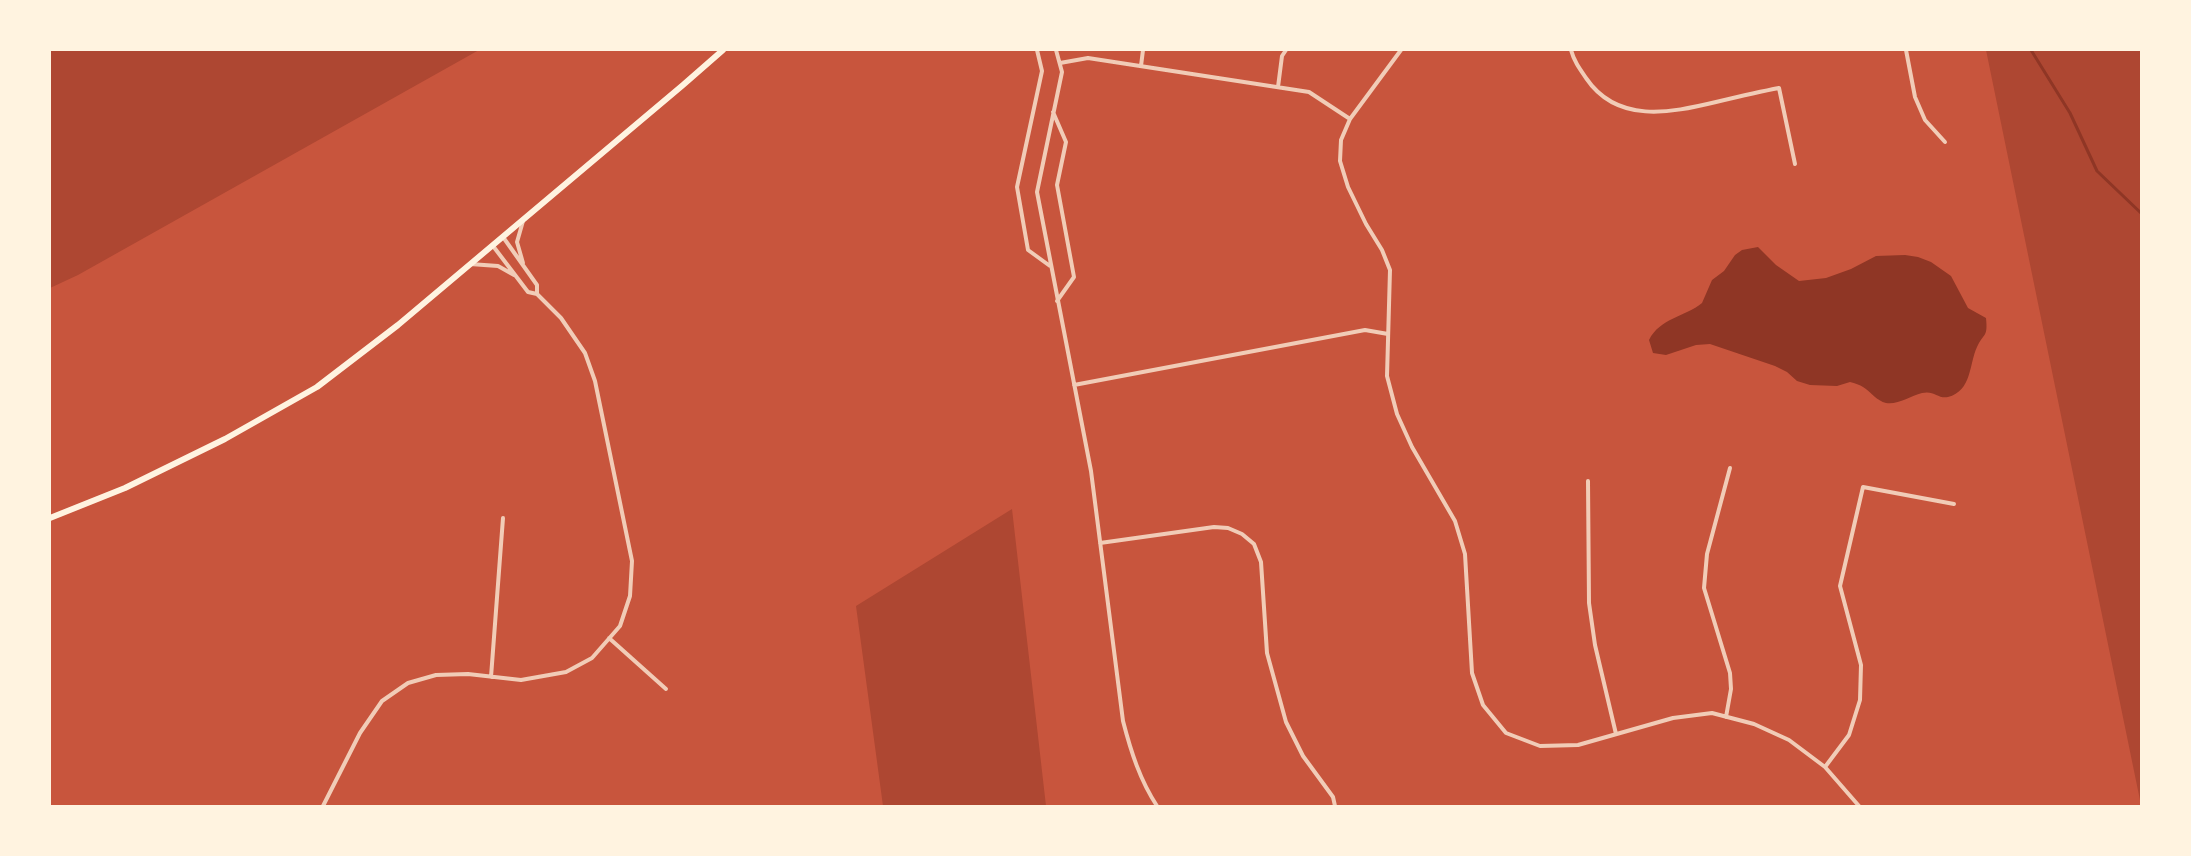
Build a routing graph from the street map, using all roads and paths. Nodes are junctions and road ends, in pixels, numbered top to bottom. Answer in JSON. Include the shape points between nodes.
{"nodes":[{"id":1,"x":723,"y":50,"type":"edge"},
{"id":2,"x":1037,"y":50,"type":"edge"},
{"id":3,"x":1056,"y":50,"type":"edge"},
{"id":4,"x":1143,"y":50,"type":"edge"},
{"id":5,"x":1287,"y":50,"type":"edge"},
{"id":6,"x":1401,"y":50,"type":"edge"},
{"id":7,"x":1571,"y":50,"type":"edge"},
{"id":8,"x":1906,"y":50,"type":"edge"},
{"id":9,"x":1060,"y":63,"type":"junction"},
{"id":10,"x":1140,"y":66,"type":"junction"},
{"id":11,"x":1278,"y":87,"type":"junction"},
{"id":12,"x":1053,"y":112,"type":"junction"},
{"id":13,"x":1350,"y":118,"type":"junction"},
{"id":14,"x":1945,"y":142,"type":"dead end"},
{"id":15,"x":1795,"y":164,"type":"dead end"},
{"id":16,"x":525,"y":218,"type":"junction"},
{"id":17,"x":503,"y":237,"type":"junction"},
{"id":18,"x":493,"y":245,"type":"junction"},
{"id":19,"x":470,"y":264,"type":"junction"},
{"id":20,"x":1050,"y":266,"type":"junction"},
{"id":21,"x":526,"y":269,"type":"junction"},
{"id":22,"x":516,"y":276,"type":"junction"},
{"id":23,"x":537,"y":294,"type":"junction"},
{"id":24,"x":1057,"y":301,"type":"junction"},
{"id":25,"x":1388,"y":334,"type":"junction"},
{"id":26,"x":1074,"y":385,"type":"junction"},
{"id":27,"x":1730,"y":468,"type":"dead end"},
{"id":28,"x":1588,"y":481,"type":"dead end"},
{"id":29,"x":1954,"y":504,"type":"dead end"},
{"id":30,"x":50,"y":518,"type":"edge"},
{"id":31,"x":503,"y":518,"type":"dead end"},
{"id":32,"x":1100,"y":543,"type":"junction"},
{"id":33,"x":609,"y":638,"type":"junction"},
{"id":34,"x":491,"y":677,"type":"junction"},
{"id":35,"x":666,"y":689,"type":"dead end"},
{"id":36,"x":1726,"y":717,"type":"junction"},
{"id":37,"x":1616,"y":734,"type":"junction"},
{"id":38,"x":1825,"y":767,"type":"junction"},
{"id":39,"x":323,"y":807,"type":"edge"},
{"id":40,"x":1157,"y":807,"type":"edge"},
{"id":41,"x":1335,"y":807,"type":"edge"},
{"id":42,"x":1859,"y":807,"type":"edge"}],
"edges":[{"from":1,"to":16,"type":"main road"},
{"from":2,"to":20,"type":"street","via":[[1042,71],[1017,187],[1028,250]]},
{"from":3,"to":9,"type":"street"},
{"from":4,"to":10,"type":"street"},
{"from":5,"to":11,"type":"street","via":[[1282,56]]},
{"from":6,"to":13,"type":"street"},
{"from":7,"to":15,"type":"street","via":[[1592,87],[1618,106],[1649,112],[1672,112],[1779,88]]},
{"from":8,"to":14,"type":"street","via":[[1915,97],[1925,120]]},
{"from":9,"to":10,"type":"street","via":[[1088,58]]},
{"from":9,"to":12,"type":"street","via":[[1062,72]]},
{"from":10,"to":11,"type":"street"},
{"from":11,"to":13,"type":"street","via":[[1309,92]]},
{"from":12,"to":20,"type":"street","via":[[1037,192]]},
{"from":12,"to":24,"type":"street","via":[[1066,142],[1057,185],[1074,277]]},
{"from":13,"to":25,"type":"street","via":[[1341,140],[1340,161],[1348,187],[1389,270]]},
{"from":16,"to":17,"type":"main road"},
{"from":16,"to":21,"type":"street","via":[[517,242]]},
{"from":17,"to":18,"type":"main road"},
{"from":17,"to":21,"type":"street"},
{"from":18,"to":19,"type":"main road"},
{"from":18,"to":22,"type":"street"},
{"from":19,"to":22,"type":"street","via":[[498,266]]},
{"from":19,"to":30,"type":"main road","via":[[317,387],[225,439],[125,488]]},
{"from":20,"to":24,"type":"street"},
{"from":21,"to":23,"type":"street","via":[[537,285]]},
{"from":22,"to":23,"type":"street","via":[[528,292]]},
{"from":23,"to":33,"type":"street","via":[[561,318],[585,353],[595,381],[632,561],[630,596],[620,626]]},
{"from":24,"to":26,"type":"street"},
{"from":25,"to":26,"type":"street","via":[[1365,330]]},
{"from":25,"to":37,"type":"street","via":[[1387,376],[1397,414],[1455,521],[1465,554],[1472,673],[1483,705],[1506,733],[1540,746],[1578,745]]},
{"from":26,"to":32,"type":"street"},
{"from":27,"to":36,"type":"street","via":[[1707,554],[1704,588],[1730,672]]},
{"from":28,"to":37,"type":"street","via":[[1590,603],[1595,645]]},
{"from":29,"to":38,"type":"street","via":[[1863,487],[1840,586],[1861,665],[1860,700],[1849,735]]},
{"from":31,"to":34,"type":"street"},
{"from":32,"to":40,"type":"street","via":[[1123,721],[1143,785]]},
{"from":32,"to":41,"type":"street","via":[[1214,527],[1228,528],[1254,544],[1261,562],[1267,653],[1282,712],[1303,756],[1333,797]]},
{"from":33,"to":34,"type":"street","via":[[592,658],[566,672],[520,680]]},
{"from":33,"to":35,"type":"street"},
{"from":34,"to":39,"type":"street","via":[[436,675],[408,683],[382,700],[360,733]]},
{"from":36,"to":37,"type":"street","via":[[1712,713],[1673,718]]},
{"from":36,"to":38,"type":"street","via":[[1754,724],[1789,740]]},
{"from":38,"to":42,"type":"street"}]}
